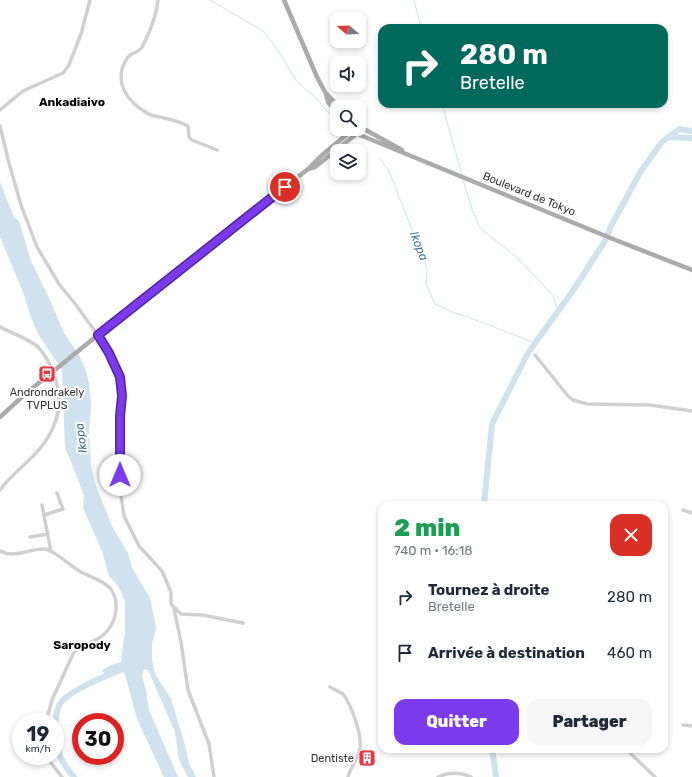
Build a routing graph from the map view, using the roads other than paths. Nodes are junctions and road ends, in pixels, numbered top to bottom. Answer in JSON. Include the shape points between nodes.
{"nodes":[{"id":1,"x":90,"y":0,"type":"edge"},
{"id":2,"x":158,"y":0,"type":"edge"},
{"id":3,"x":284,"y":0,"type":"edge"},
{"id":4,"x":325,"y":92,"type":"junction"},
{"id":5,"x":332,"y":100,"type":"edge"},
{"id":6,"x":330,"y":104,"type":"edge"},
{"id":7,"x":0,"y":110,"type":"edge"},
{"id":8,"x":0,"y":126,"type":"edge"},
{"id":9,"x":366,"y":130,"type":"edge"},
{"id":10,"x":344,"y":136,"type":"edge"},
{"id":11,"x":356,"y":136,"type":"edge"},
{"id":12,"x":360,"y":136,"type":"edge"},
{"id":13,"x":217,"y":150,"type":"dead end"},
{"id":14,"x":407,"y":153,"type":"junction"},
{"id":15,"x":308,"y":169,"type":"junction"},
{"id":16,"x":692,"y":270,"type":"edge"},
{"id":17,"x":0,"y":327,"type":"edge"},
{"id":18,"x":98,"y":335,"type":"junction"},
{"id":19,"x":535,"y":355,"type":"dead end"},
{"id":20,"x":54,"y":371,"type":"junction"},
{"id":21,"x":692,"y":411,"type":"edge"},
{"id":22,"x":0,"y":417,"type":"edge"},
{"id":23,"x":0,"y":490,"type":"edge"},
{"id":24,"x":57,"y":493,"type":"dead end"},
{"id":25,"x":42,"y":505,"type":"dead end"},
{"id":26,"x":683,"y":510,"type":"dead end"},
{"id":27,"x":692,"y":513,"type":"edge"},
{"id":28,"x":44,"y":516,"type":"junction"},
{"id":29,"x":48,"y":534,"type":"junction"},
{"id":30,"x":30,"y":537,"type":"dead end"},
{"id":31,"x":0,"y":551,"type":"edge"},
{"id":32,"x":51,"y":551,"type":"junction"},
{"id":33,"x":181,"y":614,"type":"junction"},
{"id":34,"x":243,"y":623,"type":"dead end"},
{"id":35,"x":330,"y":687,"type":"dead end"},
{"id":36,"x":48,"y":713,"type":"edge"},
{"id":37,"x":683,"y":725,"type":"dead end"},
{"id":38,"x":692,"y":726,"type":"edge"},
{"id":39,"x":630,"y":753,"type":"edge"},
{"id":40,"x":53,"y":765,"type":"edge"},
{"id":41,"x":62,"y":777,"type":"edge"},
{"id":42,"x":214,"y":777,"type":"edge"},
{"id":43,"x":348,"y":777,"type":"edge"},
{"id":44,"x":438,"y":777,"type":"edge"},
{"id":45,"x":471,"y":777,"type":"edge"},
{"id":46,"x":655,"y":777,"type":"edge"}],
"edges":[{"from":1,"to":7,"type":"street","via":[[69,65],[62,73],[23,91]]},
{"from":2,"to":13,"type":"street","via":[[154,18],[142,47],[129,56],[124,64],[121,79],[124,92],[133,104],[152,117],[188,126],[190,139]]},
{"from":3,"to":4,"type":"main road"},
{"from":4,"to":5,"type":"main road"},
{"from":4,"to":6,"type":"main road"},
{"from":8,"to":18,"type":"street","via":[[21,205],[37,247],[59,284]]},
{"from":9,"to":14,"type":"main road"},
{"from":10,"to":15,"type":"main road"},
{"from":11,"to":15,"type":"main road","via":[[315,167]]},
{"from":12,"to":14,"type":"main road","name":"Boulevard de Tokyo"},
{"from":14,"to":16,"type":"main road","name":"Boulevard de Tokyo"},
{"from":15,"to":18,"type":"main road"},
{"from":17,"to":20,"type":"street","via":[[37,346]]},
{"from":18,"to":20,"type":"main road"},
{"from":18,"to":33,"type":"street","via":[[120,377],[120,488],[124,516],[139,546],[162,571],[171,592],[171,604]]},
{"from":19,"to":21,"type":"street","via":[[568,396],[578,402],[650,405]]},
{"from":20,"to":22,"type":"main road"},
{"from":20,"to":23,"type":"street","via":[[59,406],[55,422],[44,444]]},
{"from":24,"to":28,"type":"street","via":[[63,509]]},
{"from":25,"to":28,"type":"street"},
{"from":26,"to":27,"type":"street"},
{"from":28,"to":29,"type":"street"},
{"from":29,"to":30,"type":"street"},
{"from":29,"to":32,"type":"street"},
{"from":31,"to":32,"type":"street","via":[[12,554],[44,549]]},
{"from":32,"to":36,"type":"street","via":[[111,589],[116,608],[109,630],[72,654]]},
{"from":33,"to":34,"type":"street","via":[[202,615]]},
{"from":33,"to":42,"type":"street","via":[[174,608],[188,690],[209,744]]},
{"from":35,"to":43,"type":"street","via":[[346,698],[359,731],[359,753]]},
{"from":37,"to":38,"type":"street"},
{"from":39,"to":46,"type":"street"},
{"from":40,"to":41,"type":"street"},
{"from":44,"to":45,"type":"street","via":[[444,774],[464,774]]}]}
